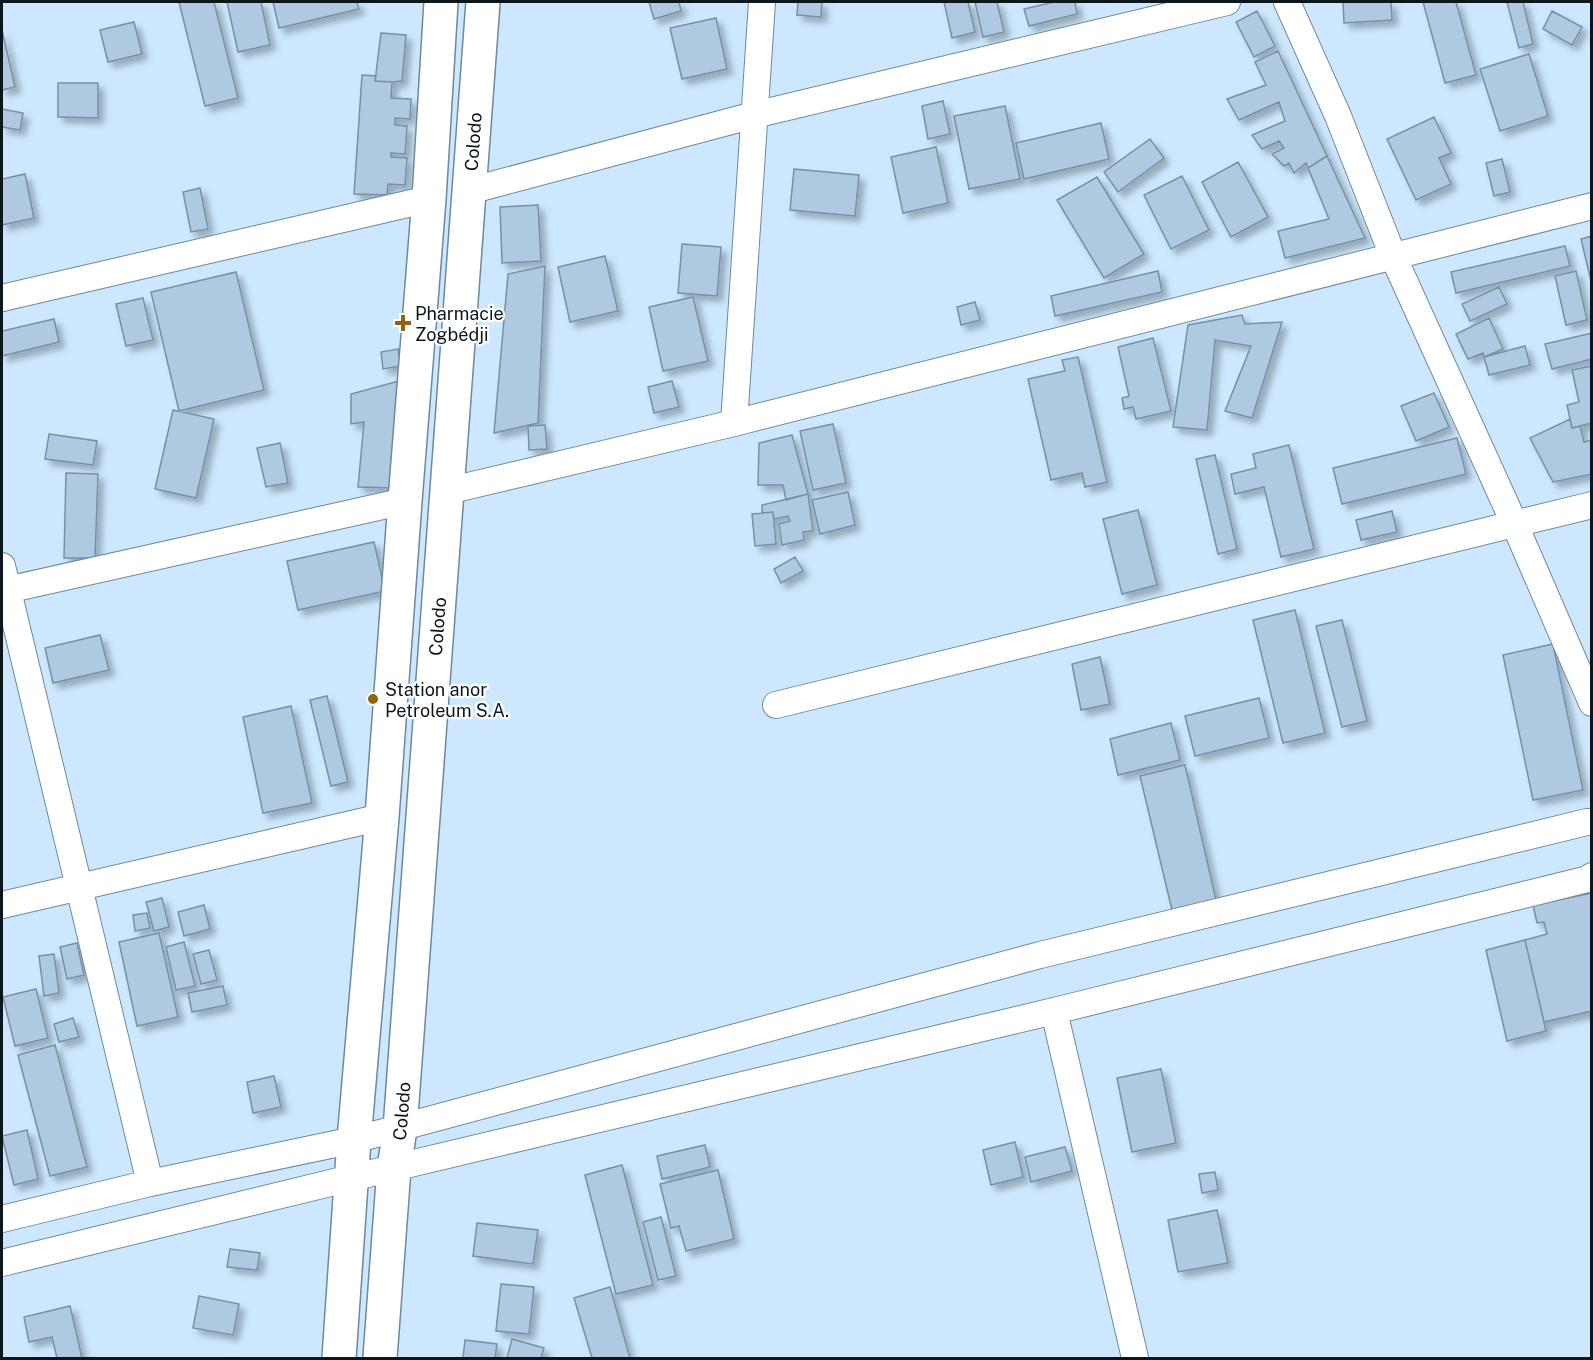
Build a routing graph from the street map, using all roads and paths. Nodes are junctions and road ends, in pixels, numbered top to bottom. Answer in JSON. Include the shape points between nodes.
{"nodes":[{"id":1,"x":441,"y":2,"type":"edge"},
{"id":2,"x":483,"y":2,"type":"edge"},
{"id":3,"x":762,"y":2,"type":"edge"},
{"id":4,"x":1227,"y":2,"type":"edge"},
{"id":5,"x":1287,"y":2,"type":"edge"},
{"id":6,"x":754,"y":115,"type":"junction"},
{"id":7,"x":469,"y":190,"type":"junction"},
{"id":8,"x":429,"y":199,"type":"junction"},
{"id":9,"x":1592,"y":206,"type":"edge"},
{"id":10,"x":1393,"y":256,"type":"junction"},
{"id":11,"x":2,"y":298,"type":"edge"},
{"id":12,"x":734,"y":423,"type":"junction"},
{"id":13,"x":447,"y":491,"type":"junction"},
{"id":14,"x":405,"y":501,"type":"junction"},
{"id":15,"x":1592,"y":505,"type":"edge"},
{"id":16,"x":1515,"y":525,"type":"junction"},
{"id":17,"x":3,"y":582,"type":"edge"},
{"id":18,"x":1592,"y":703,"type":"edge"},
{"id":19,"x":776,"y":705,"type":"dead end"},
{"id":20,"x":382,"y":817,"type":"junction"},
{"id":21,"x":1592,"y":822,"type":"edge"},
{"id":22,"x":1592,"y":876,"type":"edge"},
{"id":23,"x":79,"y":887,"type":"junction"},
{"id":24,"x":2,"y":905,"type":"edge"},
{"id":25,"x":1054,"y":1011,"type":"junction"},
{"id":26,"x":400,"y":1129,"type":"junction"},
{"id":27,"x":354,"y":1140,"type":"junction"},
{"id":28,"x":394,"y":1168,"type":"junction"},
{"id":29,"x":351,"y":1178,"type":"junction"},
{"id":30,"x":150,"y":1183,"type":"junction"},
{"id":31,"x":2,"y":1219,"type":"edge"},
{"id":32,"x":2,"y":1263,"type":"edge"},
{"id":33,"x":339,"y":1359,"type":"edge"},
{"id":34,"x":381,"y":1359,"type":"edge"},
{"id":35,"x":1135,"y":1359,"type":"edge"}],
"edges":[{"from":1,"to":8,"type":"main road"},
{"from":2,"to":7,"type":"main road","name":"Colodo"},
{"from":3,"to":6,"type":"street"},
{"from":4,"to":6,"type":"street"},
{"from":5,"to":10,"type":"street","via":[[1338,116]]},
{"from":6,"to":7,"type":"street"},
{"from":6,"to":12,"type":"street"},
{"from":7,"to":13,"type":"main road","name":"Colodo"},
{"from":8,"to":11,"type":"street"},
{"from":8,"to":14,"type":"main road"},
{"from":9,"to":10,"type":"street"},
{"from":10,"to":12,"type":"street"},
{"from":10,"to":16,"type":"street"},
{"from":12,"to":13,"type":"street"},
{"from":13,"to":26,"type":"main road","name":"Colodo"},
{"from":14,"to":17,"type":"street"},
{"from":14,"to":20,"type":"main road"},
{"from":15,"to":16,"type":"street"},
{"from":16,"to":18,"type":"street"},
{"from":16,"to":19,"type":"street"},
{"from":17,"to":23,"type":"street"},
{"from":20,"to":23,"type":"street"},
{"from":20,"to":27,"type":"main road"},
{"from":21,"to":26,"type":"street","via":[[1040,955]]},
{"from":22,"to":25,"type":"street"},
{"from":23,"to":24,"type":"street"},
{"from":23,"to":30,"type":"street"},
{"from":25,"to":28,"type":"street"},
{"from":25,"to":35,"type":"street"},
{"from":26,"to":27,"type":"street"},
{"from":26,"to":28,"type":"main road","name":"Colodo"},
{"from":27,"to":29,"type":"main road"},
{"from":27,"to":30,"type":"street"},
{"from":28,"to":29,"type":"street"},
{"from":28,"to":34,"type":"main road","name":"Colodo"},
{"from":29,"to":32,"type":"street"},
{"from":29,"to":33,"type":"main road"},
{"from":30,"to":31,"type":"street"}]}
